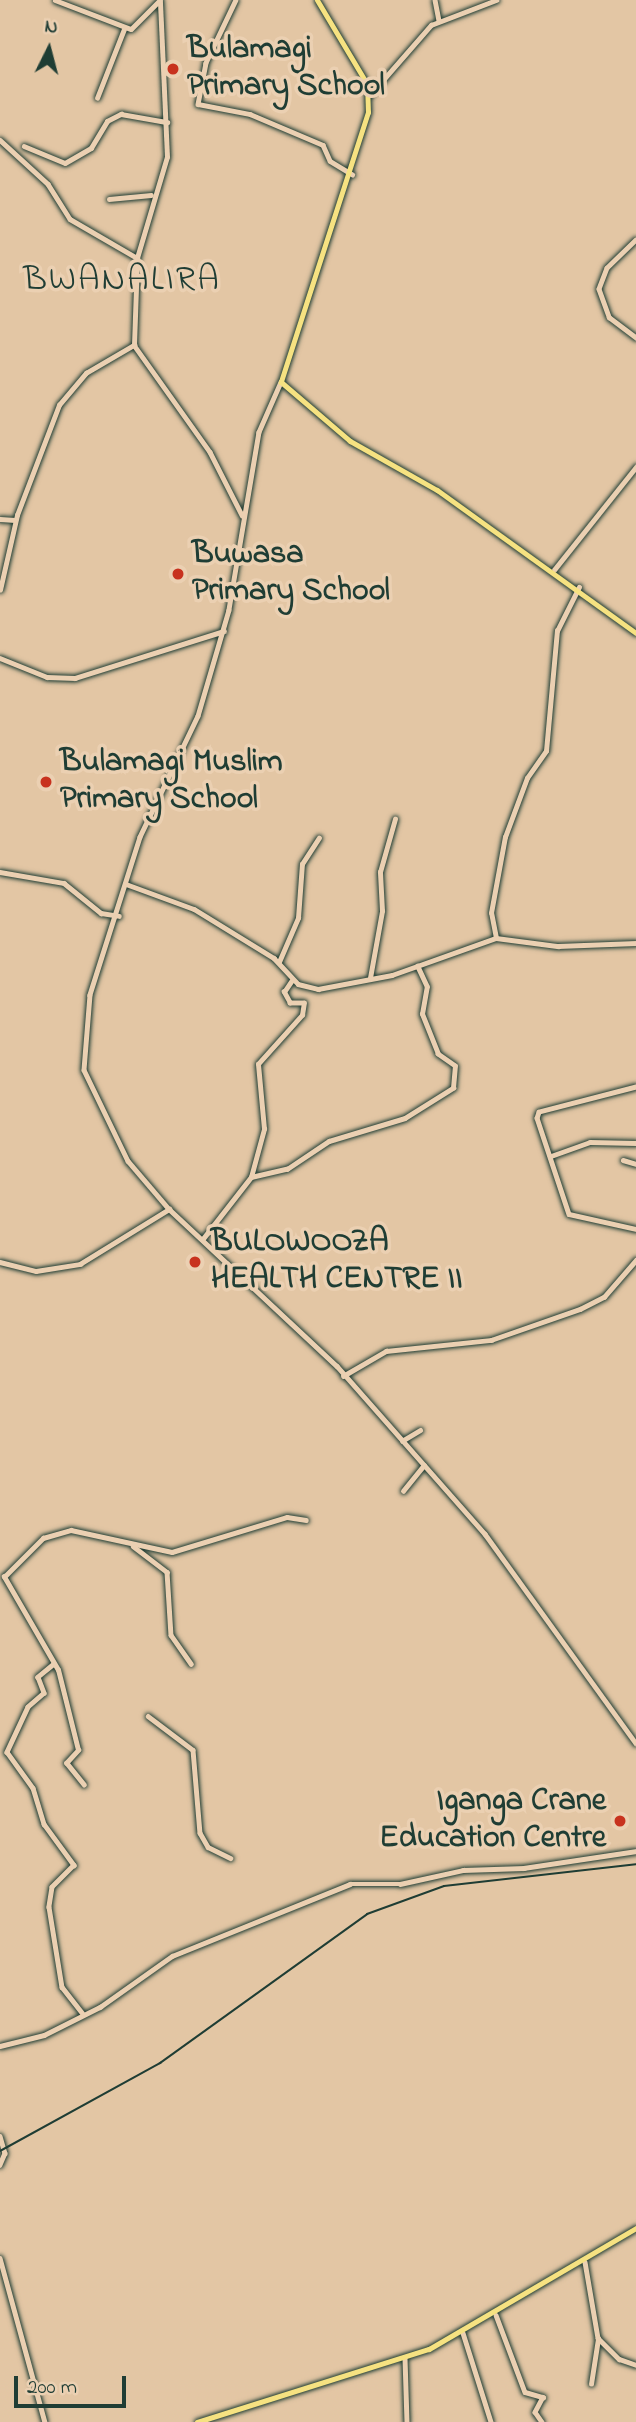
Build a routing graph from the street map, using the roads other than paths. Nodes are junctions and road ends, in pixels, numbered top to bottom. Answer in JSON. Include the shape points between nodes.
{"nodes":[{"id":1,"x":55,"y":0,"type":"edge"},
{"id":2,"x":160,"y":0,"type":"edge"},
{"id":3,"x":236,"y":0,"type":"edge"},
{"id":4,"x":317,"y":0,"type":"edge"},
{"id":5,"x":435,"y":0,"type":"edge"},
{"id":6,"x":496,"y":0,"type":"edge"},
{"id":7,"x":439,"y":20,"type":"junction"},
{"id":8,"x":124,"y":29,"type":"junction"},
{"id":9,"x":370,"y":95,"type":"junction"},
{"id":10,"x":97,"y":98,"type":"dead end"},
{"id":11,"x":167,"y":122,"type":"junction"},
{"id":12,"x":0,"y":139,"type":"edge"},
{"id":13,"x":24,"y":146,"type":"dead end"},
{"id":14,"x":352,"y":174,"type":"junction"},
{"id":15,"x":152,"y":194,"type":"junction"},
{"id":16,"x":109,"y":199,"type":"dead end"},
{"id":17,"x":636,"y":240,"type":"edge"},
{"id":18,"x":137,"y":258,"type":"junction"},
{"id":19,"x":636,"y":337,"type":"edge"},
{"id":20,"x":134,"y":345,"type":"junction"},
{"id":21,"x":281,"y":382,"type":"junction"},
{"id":22,"x":636,"y":467,"type":"edge"},
{"id":23,"x":242,"y":516,"type":"junction"},
{"id":24,"x":0,"y":519,"type":"edge"},
{"id":25,"x":15,"y":520,"type":"junction"},
{"id":26,"x":554,"y":570,"type":"junction"},
{"id":27,"x":579,"y":587,"type":"junction"},
{"id":28,"x":0,"y":590,"type":"edge"},
{"id":29,"x":224,"y":631,"type":"junction"},
{"id":30,"x":636,"y":633,"type":"edge"},
{"id":31,"x":0,"y":658,"type":"edge"},
{"id":32,"x":395,"y":819,"type":"dead end"},
{"id":33,"x":318,"y":838,"type":"dead end"},
{"id":34,"x":0,"y":872,"type":"edge"},
{"id":35,"x":128,"y":874,"type":"junction"},
{"id":36,"x":138,"y":883,"type":"junction"},
{"id":37,"x":126,"y":884,"type":"junction"},
{"id":38,"x":119,"y":916,"type":"junction"},
{"id":39,"x":496,"y":937,"type":"junction"},
{"id":40,"x":636,"y":943,"type":"edge"},
{"id":41,"x":279,"y":962,"type":"junction"},
{"id":42,"x":417,"y":966,"type":"junction"},
{"id":43,"x":370,"y":978,"type":"junction"},
{"id":44,"x":292,"y":980,"type":"junction"},
{"id":45,"x":636,"y":1087,"type":"edge"},
{"id":46,"x":636,"y":1143,"type":"edge"},
{"id":47,"x":551,"y":1156,"type":"junction"},
{"id":48,"x":624,"y":1160,"type":"dead end"},
{"id":49,"x":636,"y":1164,"type":"edge"},
{"id":50,"x":251,"y":1177,"type":"junction"},
{"id":51,"x":169,"y":1209,"type":"junction"},
{"id":52,"x":636,"y":1229,"type":"edge"},
{"id":53,"x":202,"y":1240,"type":"junction"},
{"id":54,"x":636,"y":1260,"type":"edge"},
{"id":55,"x":0,"y":1262,"type":"edge"},
{"id":56,"x":343,"y":1376,"type":"junction"},
{"id":57,"x":420,"y":1430,"type":"dead end"},
{"id":58,"x":402,"y":1441,"type":"junction"},
{"id":59,"x":424,"y":1465,"type":"junction"},
{"id":60,"x":403,"y":1491,"type":"dead end"},
{"id":61,"x":306,"y":1520,"type":"dead end"},
{"id":62,"x":133,"y":1546,"type":"junction"},
{"id":63,"x":54,"y":1664,"type":"junction"},
{"id":64,"x":191,"y":1664,"type":"dead end"},
{"id":65,"x":148,"y":1716,"type":"dead end"},
{"id":66,"x":636,"y":1743,"type":"edge"},
{"id":67,"x":84,"y":1785,"type":"dead end"},
{"id":68,"x":636,"y":1851,"type":"edge"},
{"id":69,"x":231,"y":1858,"type":"dead end"},
{"id":70,"x":82,"y":2012,"type":"junction"},
{"id":71,"x":0,"y":2046,"type":"edge"},
{"id":72,"x":0,"y":2136,"type":"edge"},
{"id":73,"x":0,"y":2165,"type":"edge"},
{"id":74,"x":636,"y":2228,"type":"edge"},
{"id":75,"x":0,"y":2258,"type":"edge"},
{"id":76,"x":584,"y":2262,"type":"junction"},
{"id":77,"x":496,"y":2315,"type":"junction"},
{"id":78,"x":463,"y":2333,"type":"junction"},
{"id":79,"x":598,"y":2338,"type":"junction"},
{"id":80,"x":405,"y":2358,"type":"junction"},
{"id":81,"x":636,"y":2365,"type":"edge"},
{"id":82,"x":590,"y":2384,"type":"dead end"},
{"id":83,"x":45,"y":2422,"type":"edge"},
{"id":84,"x":197,"y":2422,"type":"edge"},
{"id":85,"x":408,"y":2422,"type":"edge"},
{"id":86,"x":491,"y":2422,"type":"edge"},
{"id":87,"x":542,"y":2422,"type":"edge"}],
"edges":[{"from":1,"to":8,"type":"street"},
{"from":2,"to":8,"type":"street","via":[[140,26]]},
{"from":2,"to":11,"type":"street"},
{"from":3,"to":14,"type":"street","via":[[206,63],[198,104],[250,114],[284,134],[323,145],[330,161]]},
{"from":4,"to":9,"type":"main road"},
{"from":5,"to":7,"type":"street"},
{"from":6,"to":7,"type":"street"},
{"from":7,"to":9,"type":"street"},
{"from":8,"to":10,"type":"street"},
{"from":9,"to":14,"type":"main road"},
{"from":11,"to":13,"type":"street","via":[[121,114],[107,121],[91,148],[65,163]]},
{"from":11,"to":15,"type":"street","via":[[166,166]]},
{"from":12,"to":18,"type":"street","via":[[48,184],[70,219]]},
{"from":14,"to":21,"type":"main road"},
{"from":15,"to":16,"type":"street"},
{"from":15,"to":18,"type":"street"},
{"from":17,"to":19,"type":"street","via":[[607,268],[599,289],[609,317]]},
{"from":18,"to":20,"type":"street"},
{"from":20,"to":23,"type":"street","via":[[210,452]]},
{"from":20,"to":25,"type":"street","via":[[86,373],[63,399]]},
{"from":21,"to":23,"type":"street","via":[[262,422]]},
{"from":21,"to":26,"type":"main road","via":[[350,441]]},
{"from":22,"to":26,"type":"street"},
{"from":23,"to":29,"type":"street"},
{"from":24,"to":25,"type":"street"},
{"from":25,"to":28,"type":"street"},
{"from":26,"to":27,"type":"main road"},
{"from":27,"to":30,"type":"main road"},
{"from":27,"to":39,"type":"street","via":[[557,631],[546,751],[527,778],[505,837],[491,913]]},
{"from":29,"to":31,"type":"street","via":[[75,678],[47,677]]},
{"from":29,"to":35,"type":"street","via":[[185,753],[145,824]]},
{"from":32,"to":43,"type":"street","via":[[380,872],[382,911]]},
{"from":33,"to":41,"type":"street","via":[[302,864],[298,918]]},
{"from":34,"to":38,"type":"street","via":[[64,883],[101,913]]},
{"from":35,"to":36,"type":"street"},
{"from":35,"to":37,"type":"street"},
{"from":36,"to":37,"type":"street"},
{"from":36,"to":41,"type":"street","via":[[194,909]]},
{"from":37,"to":38,"type":"street"},
{"from":38,"to":51,"type":"street","via":[[90,995],[84,1070],[114,1140]]},
{"from":39,"to":40,"type":"street","via":[[558,946]]},
{"from":39,"to":42,"type":"street","via":[[488,946]]},
{"from":41,"to":44,"type":"street"},
{"from":42,"to":43,"type":"street"},
{"from":42,"to":50,"type":"street","via":[[427,987],[422,1014],[438,1054],[455,1066],[453,1088],[405,1118],[357,1130],[287,1169]]},
{"from":43,"to":44,"type":"street","via":[[332,989]]},
{"from":44,"to":50,"type":"street","via":[[284,992],[290,1003],[304,1003],[302,1015],[258,1064],[264,1129]]},
{"from":45,"to":47,"type":"street","via":[[539,1112]]},
{"from":46,"to":47,"type":"street","via":[[590,1142]]},
{"from":47,"to":52,"type":"street","via":[[569,1214]]},
{"from":48,"to":49,"type":"street"},
{"from":50,"to":53,"type":"street"},
{"from":51,"to":53,"type":"street"},
{"from":51,"to":55,"type":"street","via":[[80,1264],[36,1270]]},
{"from":53,"to":56,"type":"street"},
{"from":54,"to":56,"type":"street","via":[[604,1297],[569,1313],[491,1340],[386,1351]]},
{"from":56,"to":58,"type":"street"},
{"from":57,"to":58,"type":"street"},
{"from":58,"to":59,"type":"street"},
{"from":59,"to":60,"type":"street"},
{"from":59,"to":66,"type":"street","via":[[547,1615]]},
{"from":61,"to":62,"type":"street","via":[[287,1517],[181,1552]]},
{"from":62,"to":63,"type":"street","via":[[75,1531],[48,1535],[4,1577]]},
{"from":62,"to":64,"type":"street","via":[[167,1572],[171,1634]]},
{"from":63,"to":67,"type":"street","via":[[78,1751],[67,1767]]},
{"from":63,"to":70,"type":"street","via":[[38,1677],[44,1693],[28,1707],[7,1752],[33,1788],[42,1821],[74,1865],[52,1887],[49,1907],[62,1987]]},
{"from":65,"to":69,"type":"street","via":[[193,1750],[201,1833],[208,1847]]},
{"from":68,"to":70,"type":"street","via":[[536,1867],[463,1870],[400,1884],[351,1884],[172,1956]]},
{"from":70,"to":71,"type":"street","via":[[44,2035]]},
{"from":72,"to":73,"type":"street","via":[[5,2153]]},
{"from":74,"to":76,"type":"main road"},
{"from":75,"to":83,"type":"street"},
{"from":76,"to":77,"type":"main road"},
{"from":76,"to":79,"type":"street"},
{"from":77,"to":78,"type":"main road"},
{"from":77,"to":87,"type":"street","via":[[525,2392],[543,2397],[535,2412]]},
{"from":78,"to":80,"type":"main road"},
{"from":78,"to":86,"type":"street"},
{"from":79,"to":81,"type":"street","via":[[619,2359]]},
{"from":79,"to":82,"type":"street"},
{"from":80,"to":84,"type":"main road"},
{"from":80,"to":85,"type":"street"}]}
